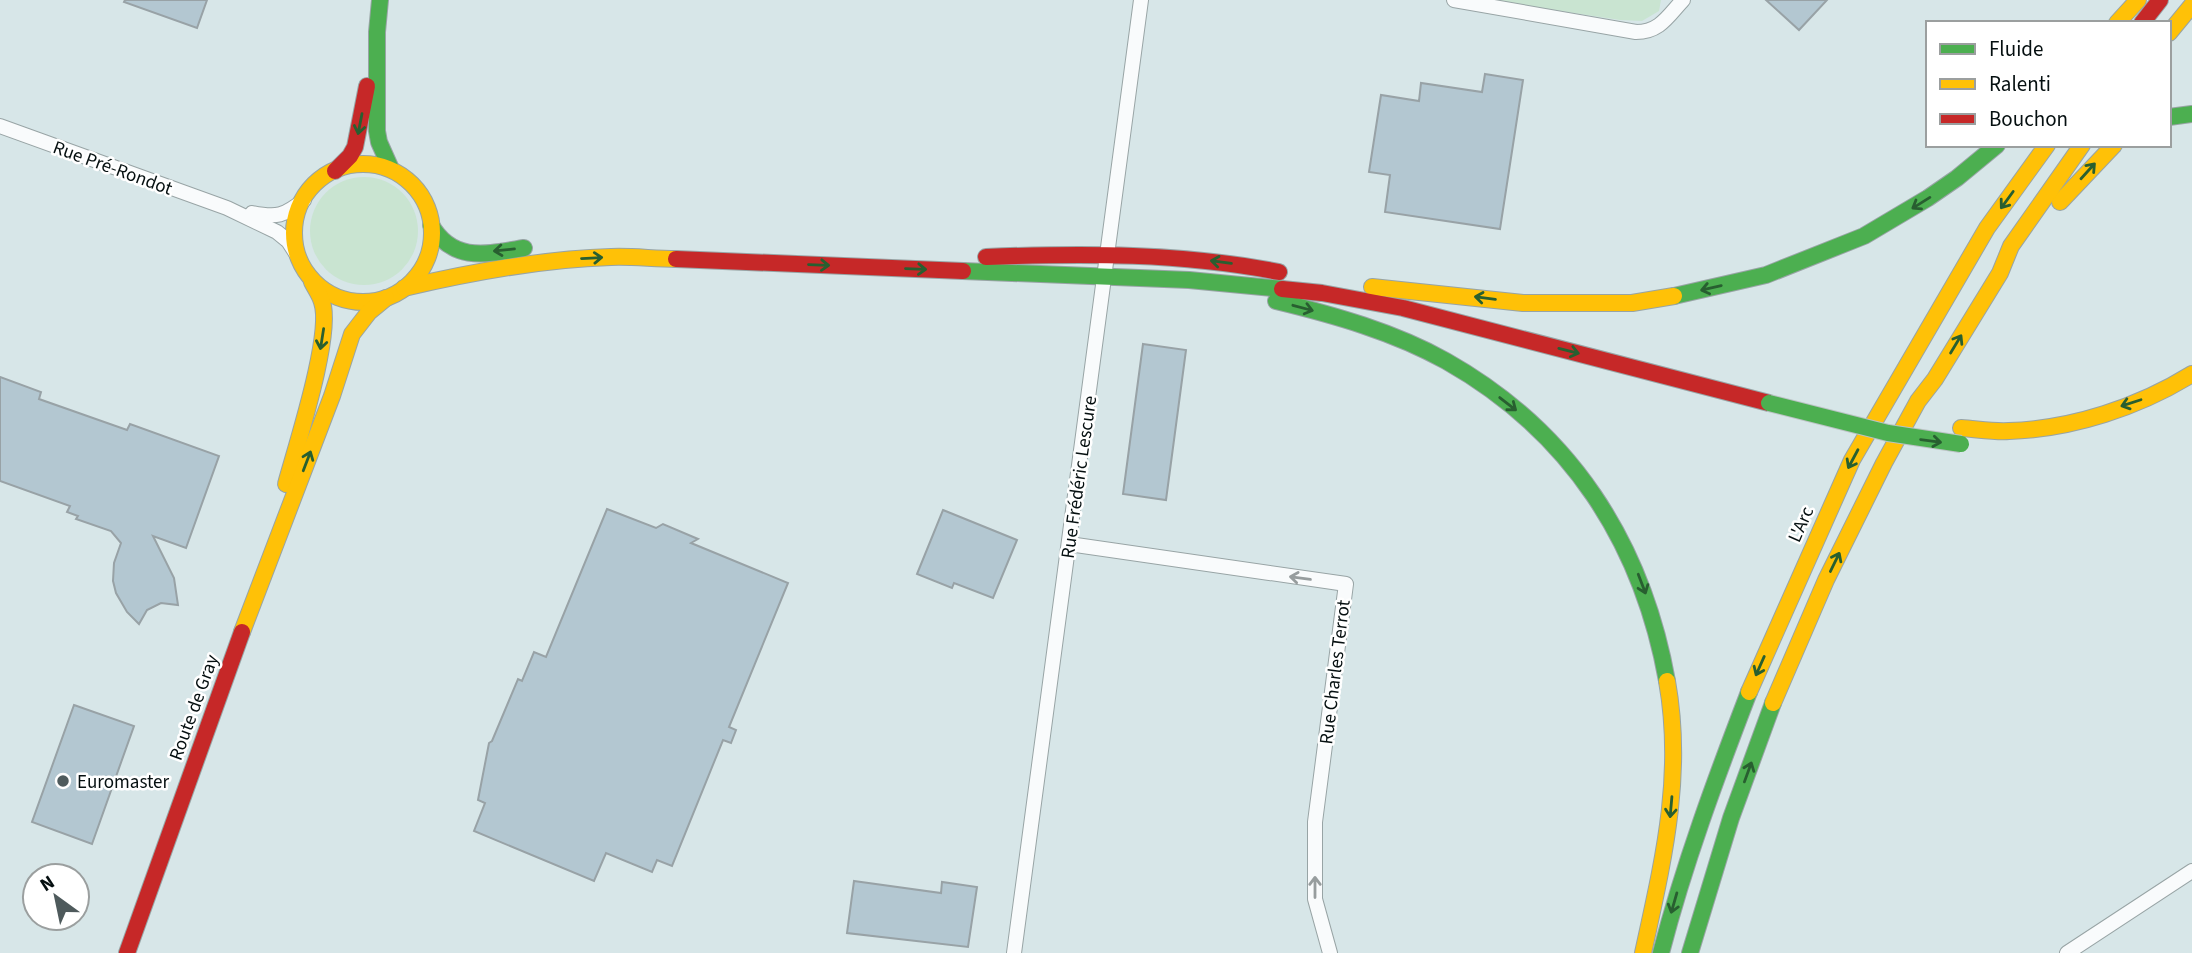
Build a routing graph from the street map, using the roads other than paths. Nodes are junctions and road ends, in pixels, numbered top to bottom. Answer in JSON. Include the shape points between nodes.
{"nodes":[{"id":1,"x":380,"y":0,"type":"edge"},
{"id":2,"x":1141,"y":0,"type":"edge"},
{"id":3,"x":1454,"y":0,"type":"edge"},
{"id":4,"x":1683,"y":0,"type":"edge"},
{"id":5,"x":2138,"y":0,"type":"edge"},
{"id":6,"x":2160,"y":0,"type":"edge"},
{"id":7,"x":2192,"y":5,"type":"edge"},
{"id":8,"x":2119,"y":21,"type":"edge"},
{"id":9,"x":2144,"y":21,"type":"edge"},
{"id":10,"x":2171,"y":31,"type":"edge"},
{"id":11,"x":377,"y":32,"type":"junction"},
{"id":12,"x":2192,"y":114,"type":"edge"},
{"id":13,"x":2171,"y":117,"type":"edge"},
{"id":14,"x":0,"y":126,"type":"edge"},
{"id":15,"x":1995,"y":147,"type":"edge"},
{"id":16,"x":2046,"y":147,"type":"edge"},
{"id":17,"x":2081,"y":147,"type":"edge"},
{"id":18,"x":2112,"y":147,"type":"edge"},
{"id":19,"x":391,"y":169,"type":"junction"},
{"id":20,"x":334,"y":171,"type":"junction"},
{"id":21,"x":304,"y":200,"type":"junction"},
{"id":22,"x":226,"y":208,"type":"junction"},
{"id":23,"x":431,"y":225,"type":"junction"},
{"id":24,"x":568,"y":244,"type":"dead end"},
{"id":25,"x":543,"y":246,"type":"dead end"},
{"id":26,"x":2007,"y":253,"type":"junction"},
{"id":27,"x":298,"y":255,"type":"junction"},
{"id":28,"x":1107,"y":255,"type":"junction"},
{"id":29,"x":1194,"y":260,"type":"junction"},
{"id":30,"x":974,"y":271,"type":"junction"},
{"id":31,"x":308,"y":275,"type":"junction"},
{"id":32,"x":1105,"y":277,"type":"junction"},
{"id":33,"x":1189,"y":280,"type":"junction"},
{"id":34,"x":1360,"y":286,"type":"junction"},
{"id":35,"x":404,"y":289,"type":"junction"},
{"id":36,"x":386,"y":298,"type":"junction"},
{"id":37,"x":2192,"y":374,"type":"edge"},
{"id":38,"x":1771,"y":396,"type":"junction"},
{"id":39,"x":2160,"y":409,"type":"dead end"},
{"id":40,"x":1961,"y":436,"type":"junction"},
{"id":41,"x":1069,"y":544,"type":"junction"},
{"id":42,"x":256,"y":594,"type":"junction"},
{"id":43,"x":2192,"y":872,"type":"edge"},
{"id":44,"x":127,"y":953,"type":"edge"},
{"id":45,"x":1014,"y":953,"type":"edge"},
{"id":46,"x":1330,"y":953,"type":"edge"},
{"id":47,"x":1643,"y":953,"type":"edge"},
{"id":48,"x":1661,"y":953,"type":"edge"},
{"id":49,"x":1690,"y":953,"type":"edge"},
{"id":50,"x":2067,"y":953,"type":"edge"}],
"edges":[{"from":1,"to":11,"type":"main road"},
{"from":2,"to":28,"type":"street","name":"Rue Frédéric Lescure"},
{"from":3,"to":4,"type":"street","via":[[1636,32],[1660,25]]},
{"from":5,"to":8,"type":"main road"},
{"from":6,"to":9,"type":"main road"},
{"from":7,"to":10,"type":"main road"},
{"from":11,"to":19,"type":"main road","via":[[377,136]]},
{"from":11,"to":20,"type":"main road","one_way":true,"via":[[355,147]]},
{"from":12,"to":13,"type":"main road"},
{"from":14,"to":22,"type":"street","name":"Rue Pré-Rondot"},
{"from":15,"to":34,"type":"main road","one_way":true,"via":[[1928,198],[1864,236],[1766,275],[1701,291],[1632,303],[1536,303]]},
{"from":16,"to":48,"type":"main road","name":"L'Arc","one_way":true,"via":[[1987,228],[1852,460],[1748,693],[1711,790]]},
{"from":17,"to":26,"type":"main road"},
{"from":26,"to":18,"type":"main road","one_way":true,"via":[[2034,238],[2058,204]]},
{"from":19,"to":20,"type":"main road","via":[[369,164]]},
{"from":19,"to":23,"type":"main road","via":[[422,196]]},
{"from":20,"to":21,"type":"main road","via":[[309,190]]},
{"from":21,"to":22,"type":"street","name":"Rue Pré-Rondot","via":[[269,217]]},
{"from":21,"to":27,"type":"main road","via":[[294,232]]},
{"from":22,"to":27,"type":"street","name":"Rue Pré-Rondot","via":[[277,232]]},
{"from":25,"to":23,"type":"main road","one_way":true,"via":[[460,251],[442,243]]},
{"from":23,"to":35,"type":"main road","via":[[429,256]]},
{"from":24,"to":28,"type":"main road","via":[[959,257]]},
{"from":49,"to":26,"type":"main road","one_way":true,"via":[[1731,818],[1826,580],[1918,401],[1993,284]]},
{"from":27,"to":31,"type":"main road"},
{"from":28,"to":29,"type":"main road"},
{"from":28,"to":30,"type":"main road","via":[[1086,266],[1000,266]]},
{"from":28,"to":32,"type":"street","name":"Rue Frédéric Lescure"},
{"from":29,"to":32,"type":"main road","via":[[1166,267],[1120,266]]},
{"from":34,"to":29,"type":"main road","one_way":true},
{"from":30,"to":32,"type":"main road"},
{"from":35,"to":30,"type":"main road","one_way":true,"via":[[541,262],[613,257]]},
{"from":31,"to":36,"type":"main road","via":[[345,300]]},
{"from":31,"to":42,"type":"main road","name":"Route de Gray","one_way":true,"via":[[323,303],[323,334]]},
{"from":32,"to":33,"type":"main road"},
{"from":32,"to":41,"type":"street","name":"Rue Frédéric Lescure"},
{"from":33,"to":38,"type":"main road","one_way":true,"via":[[1322,293],[1403,308]]},
{"from":33,"to":47,"type":"main road","one_way":true,"via":[[1335,317],[1447,362],[1532,424],[1597,498],[1625,547],[1651,608],[1673,719],[1670,816]]},
{"from":34,"to":38,"type":"main road","via":[[1464,309]]},
{"from":35,"to":36,"type":"main road"},
{"from":42,"to":36,"type":"main road","name":"Route de Gray","one_way":true,"via":[[352,334]]},
{"from":37,"to":40,"type":"main road","one_way":true,"via":[[2146,398],[2093,415]]},
{"from":38,"to":40,"type":"main road"},
{"from":39,"to":40,"type":"main road","via":[[2055,440],[2003,446]]},
{"from":41,"to":45,"type":"street","name":"Rue Frédéric Lescure"},
{"from":46,"to":41,"type":"street","name":"Rue Charles Terrot","one_way":true,"via":[[1315,899],[1315,822],[1346,584]]},
{"from":42,"to":44,"type":"main road","name":"Route de Gray"},
{"from":43,"to":50,"type":"street"}]}
